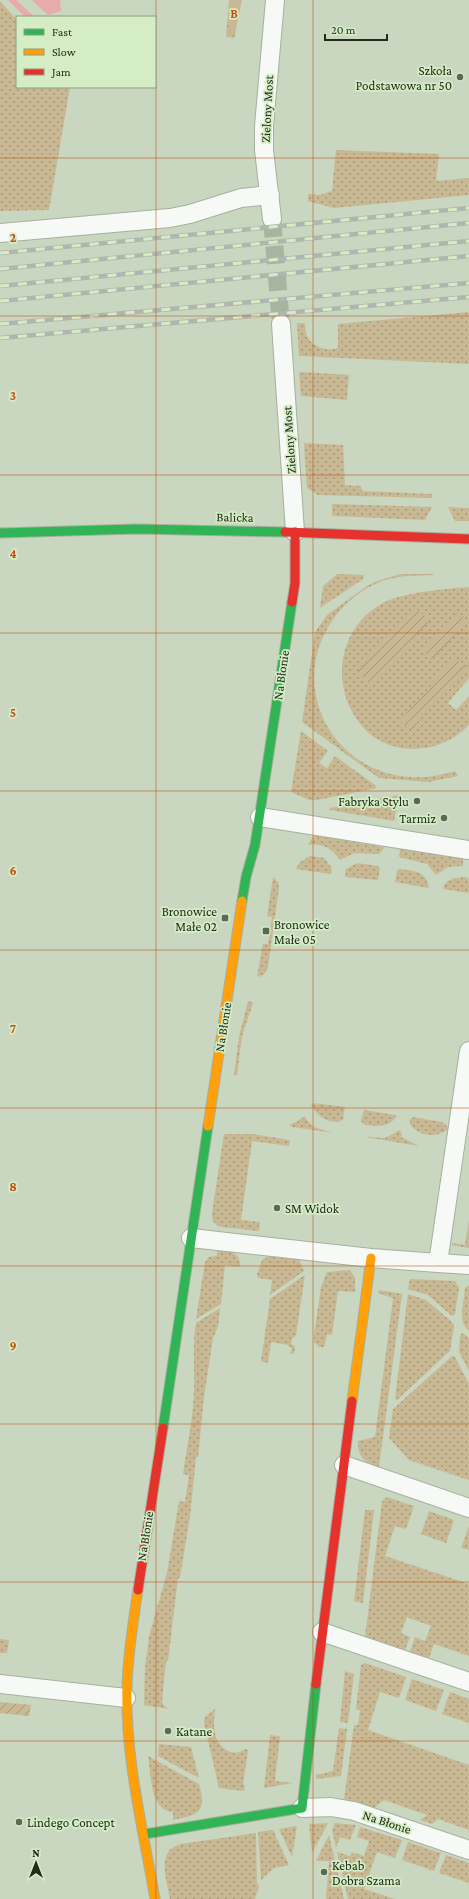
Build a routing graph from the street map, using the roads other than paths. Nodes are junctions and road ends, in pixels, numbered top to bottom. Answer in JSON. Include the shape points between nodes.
{"nodes":[{"id":1,"x":275,"y":0,"type":"edge"},
{"id":2,"x":270,"y":195,"type":"junction"},
{"id":3,"x":272,"y":218,"type":"tunnel mouth"},
{"id":4,"x":0,"y":233,"type":"edge"},
{"id":5,"x":281,"y":324,"type":"tunnel mouth"},
{"id":6,"x":295,"y":532,"type":"junction"},
{"id":7,"x":0,"y":534,"type":"edge"},
{"id":8,"x":469,"y":538,"type":"edge"},
{"id":9,"x":260,"y":817,"type":"junction"},
{"id":10,"x":469,"y":850,"type":"edge"},
{"id":11,"x":469,"y":1051,"type":"edge"},
{"id":12,"x":191,"y":1238,"type":"junction"},
{"id":13,"x":371,"y":1258,"type":"junction"},
{"id":14,"x":438,"y":1263,"type":"junction"},
{"id":15,"x":469,"y":1265,"type":"edge"},
{"id":16,"x":344,"y":1466,"type":"junction"},
{"id":17,"x":469,"y":1508,"type":"edge"},
{"id":18,"x":322,"y":1632,"type":"junction"},
{"id":19,"x":469,"y":1682,"type":"edge"},
{"id":20,"x":0,"y":1684,"type":"edge"},
{"id":21,"x":126,"y":1698,"type":"junction"},
{"id":22,"x":302,"y":1808,"type":"junction"},
{"id":23,"x":145,"y":1834,"type":"junction"},
{"id":24,"x":469,"y":1850,"type":"edge"},
{"id":25,"x":150,"y":1897,"type":"edge"}],
"edges":[{"from":1,"to":2,"type":"street","name":"Zielony Most","via":[[264,126]]},
{"from":2,"to":3,"type":"street","name":"Zielony Most"},
{"from":2,"to":4,"type":"street","via":[[241,198],[170,218]]},
{"from":5,"to":6,"type":"street","name":"Zielony Most"},
{"from":6,"to":7,"type":"street","name":"Balicka","via":[[136,529]]},
{"from":6,"to":8,"type":"street","name":"Balicka"},
{"from":6,"to":9,"type":"street","name":"Na Błonie","via":[[294,583]]},
{"from":9,"to":10,"type":"street"},
{"from":9,"to":12,"type":"street","name":"Na Błonie","via":[[246,877]]},
{"from":11,"to":14,"type":"street"},
{"from":12,"to":13,"type":"street"},
{"from":12,"to":21,"type":"street","name":"Na Błonie","via":[[132,1622]]},
{"from":13,"to":14,"type":"street"},
{"from":13,"to":16,"type":"street"},
{"from":14,"to":15,"type":"street"},
{"from":16,"to":17,"type":"street"},
{"from":16,"to":18,"type":"street"},
{"from":18,"to":19,"type":"street"},
{"from":18,"to":22,"type":"street"},
{"from":20,"to":21,"type":"street"},
{"from":21,"to":23,"type":"street","name":"Na Błonie","via":[[130,1754]]},
{"from":22,"to":23,"type":"street","name":"Na Błonie"},
{"from":22,"to":24,"type":"street","name":"Na Błonie","via":[[331,1807],[354,1811]]},
{"from":23,"to":25,"type":"street","name":"Na Błonie"}]}
